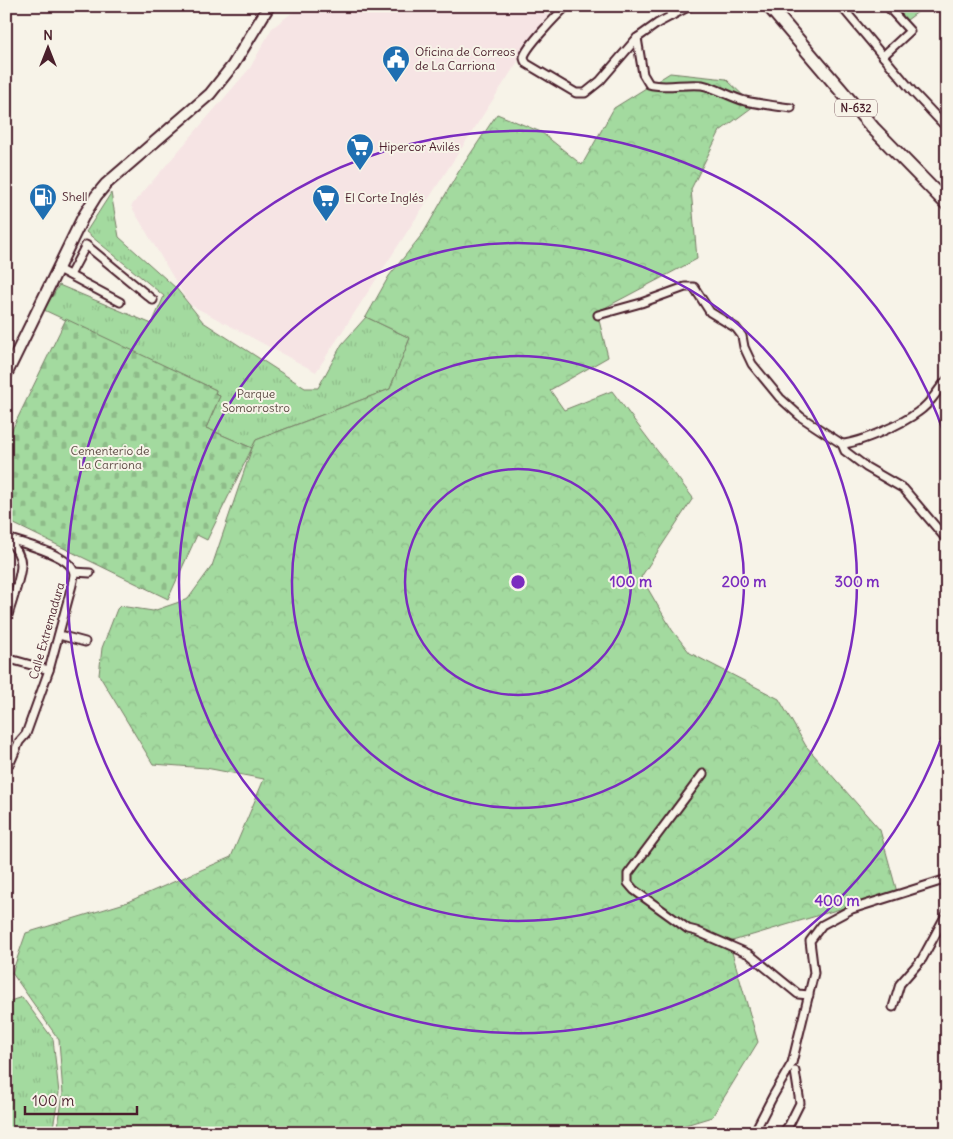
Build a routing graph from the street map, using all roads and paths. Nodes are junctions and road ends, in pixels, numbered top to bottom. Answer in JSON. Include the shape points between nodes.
{"nodes":[{"id":1,"x":270,"y":6,"type":"edge"},
{"id":2,"x":567,"y":6,"type":"edge"},
{"id":3,"x":669,"y":6,"type":"edge"},
{"id":4,"x":690,"y":6,"type":"edge"},
{"id":5,"x":769,"y":6,"type":"edge"},
{"id":6,"x":841,"y":6,"type":"edge"},
{"id":7,"x":887,"y":6,"type":"edge"},
{"id":8,"x":672,"y":16,"type":"junction"},
{"id":9,"x":637,"y":38,"type":"junction"},
{"id":10,"x":883,"y":56,"type":"junction"},
{"id":11,"x":791,"y":108,"type":"dead end"},
{"id":12,"x":947,"y":128,"type":"edge"},
{"id":13,"x":947,"y":204,"type":"edge"},
{"id":14,"x":58,"y":269,"type":"junction"},
{"id":15,"x":70,"y":276,"type":"junction"},
{"id":16,"x":153,"y":300,"type":"dead end"},
{"id":17,"x":120,"y":302,"type":"dead end"},
{"id":18,"x":598,"y":315,"type":"dead end"},
{"id":19,"x":6,"y":374,"type":"edge"},
{"id":20,"x":947,"y":380,"type":"edge"},
{"id":21,"x":842,"y":444,"type":"junction"},
{"id":22,"x":6,"y":538,"type":"edge"},
{"id":23,"x":947,"y":540,"type":"edge"},
{"id":24,"x":74,"y":572,"type":"junction"},
{"id":25,"x":90,"y":573,"type":"dead end"},
{"id":26,"x":6,"y":621,"type":"edge"},
{"id":27,"x":59,"y":635,"type":"junction"},
{"id":28,"x":85,"y":642,"type":"dead end"},
{"id":29,"x":6,"y":658,"type":"edge"},
{"id":30,"x":49,"y":670,"type":"junction"},
{"id":31,"x":6,"y":764,"type":"edge"},
{"id":32,"x":703,"y":774,"type":"dead end"},
{"id":33,"x":947,"y":878,"type":"edge"},
{"id":34,"x":947,"y":913,"type":"edge"},
{"id":35,"x":809,"y":995,"type":"junction"},
{"id":36,"x":893,"y":1007,"type":"dead end"},
{"id":37,"x":795,"y":1071,"type":"dead end"},
{"id":38,"x":754,"y":1133,"type":"edge"},
{"id":39,"x":783,"y":1133,"type":"edge"}],
"edges":[{"from":1,"to":14,"type":"main road","via":[[233,65],[210,94],[122,168],[96,196]]},
{"from":2,"to":9,"type":"street","via":[[553,19],[524,60],[576,92],[586,93],[600,81]]},
{"from":3,"to":8,"type":"street"},
{"from":4,"to":8,"type":"street"},
{"from":5,"to":13,"type":"highway","number":"N-632","via":[[873,128]]},
{"from":6,"to":10,"type":"street"},
{"from":7,"to":10,"type":"street","via":[[910,31]]},
{"from":8,"to":9,"type":"street"},
{"from":9,"to":11,"type":"street","via":[[643,74],[649,84],[688,83],[744,100]]},
{"from":10,"to":12,"type":"street"},
{"from":14,"to":15,"type":"street"},
{"from":14,"to":19,"type":"main road"},
{"from":15,"to":16,"type":"street","via":[[86,245]]},
{"from":15,"to":17,"type":"street"},
{"from":18,"to":21,"type":"street","via":[[685,287],[694,287],[710,312],[736,328],[752,364],[780,398],[801,417]]},
{"from":20,"to":21,"type":"street","via":[[919,412],[869,436]]},
{"from":21,"to":23,"type":"street","via":[[845,451],[866,468],[904,489]]},
{"from":22,"to":24,"type":"street","name":"Calle Extremadura","via":[[58,556]]},
{"from":22,"to":26,"type":"street","via":[[14,546],[21,566]]},
{"from":24,"to":25,"type":"street"},
{"from":24,"to":27,"type":"street","name":"Calle Extremadura"},
{"from":27,"to":28,"type":"street"},
{"from":27,"to":30,"type":"street","name":"Calle Extremadura"},
{"from":29,"to":30,"type":"street"},
{"from":30,"to":31,"type":"street","name":"Calle Extremadura","via":[[26,734],[10,763]]},
{"from":32,"to":35,"type":"street","via":[[628,874],[628,883],[688,929],[749,954],[798,994]]},
{"from":33,"to":35,"type":"street","via":[[852,909],[822,925],[810,941],[814,973]]},
{"from":34,"to":36,"type":"street","via":[[922,958],[900,984]]},
{"from":35,"to":38,"type":"street","via":[[792,1063]]},
{"from":37,"to":39,"type":"street","via":[[800,1103]]}]}
